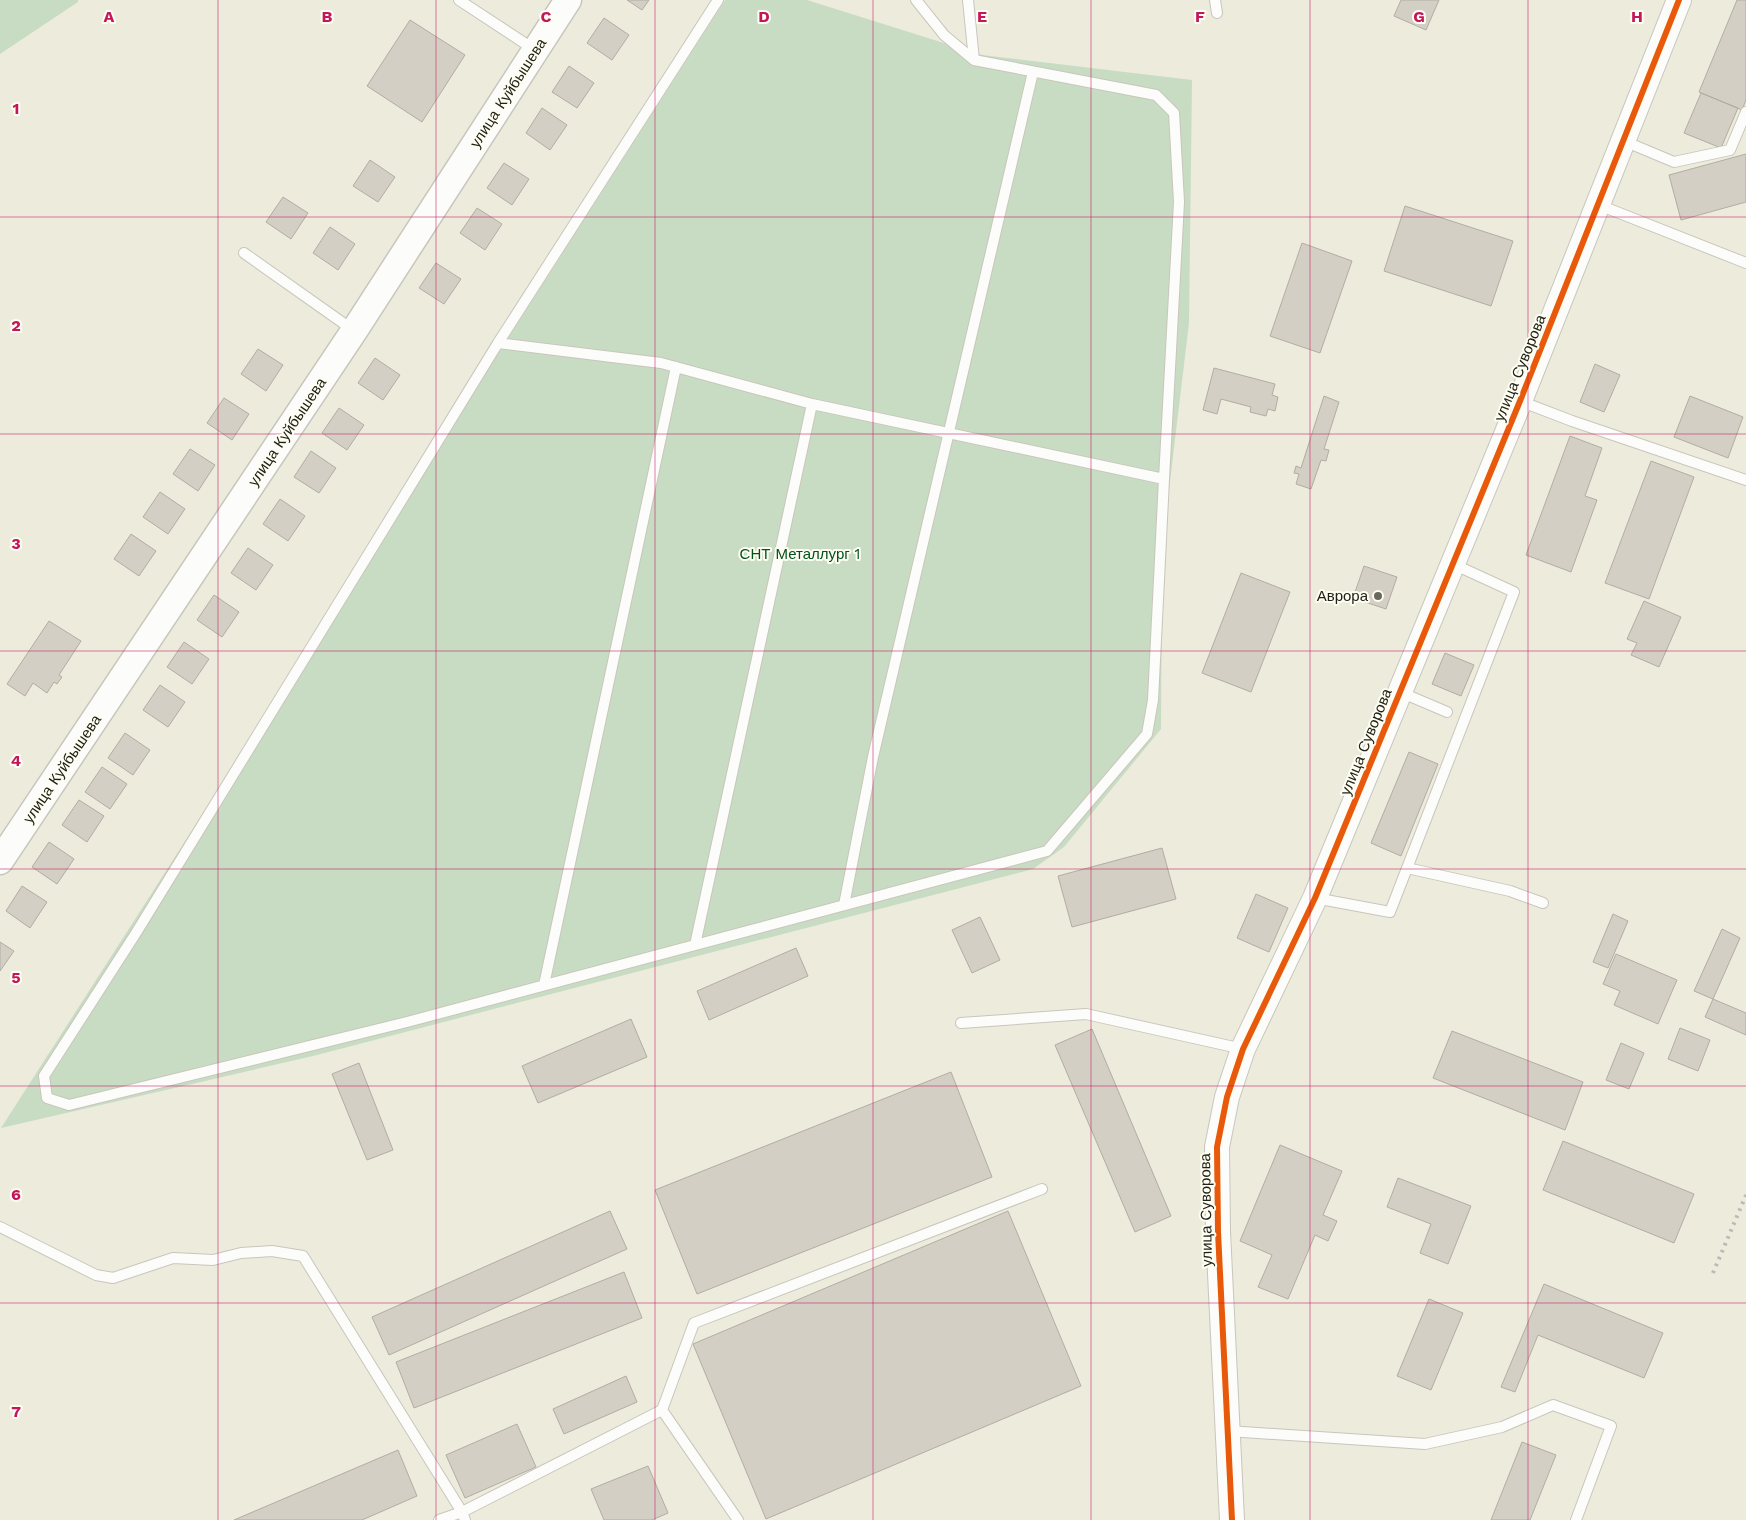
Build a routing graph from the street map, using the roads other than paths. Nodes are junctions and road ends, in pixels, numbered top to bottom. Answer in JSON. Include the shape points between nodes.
{"nodes":[{"id":1,"x":459,"y":0,"type":"edge"},
{"id":2,"x":568,"y":0,"type":"edge"},
{"id":3,"x":718,"y":0,"type":"edge"},
{"id":4,"x":916,"y":0,"type":"edge"},
{"id":5,"x":968,"y":0,"type":"edge"},
{"id":6,"x":1215,"y":0,"type":"edge"},
{"id":7,"x":1679,"y":0,"type":"edge"},
{"id":8,"x":1217,"y":13,"type":"dead end"},
{"id":9,"x":536,"y":50,"type":"junction"},
{"id":10,"x":974,"y":60,"type":"junction"},
{"id":11,"x":1033,"y":72,"type":"junction"},
{"id":12,"x":1746,"y":112,"type":"edge"},
{"id":13,"x":1624,"y":141,"type":"junction"},
{"id":14,"x":1599,"y":205,"type":"junction"},
{"id":15,"x":244,"y":253,"type":"dead end"},
{"id":16,"x":1746,"y":263,"type":"edge"},
{"id":17,"x":354,"y":331,"type":"junction"},
{"id":18,"x":498,"y":343,"type":"junction"},
{"id":19,"x":676,"y":367,"type":"junction"},
{"id":20,"x":1520,"y":401,"type":"junction"},
{"id":21,"x":812,"y":404,"type":"junction"},
{"id":22,"x":949,"y":434,"type":"junction"},
{"id":23,"x":1164,"y":479,"type":"junction"},
{"id":24,"x":1746,"y":480,"type":"edge"},
{"id":25,"x":1452,"y":563,"type":"junction"},
{"id":26,"x":1400,"y":692,"type":"junction"},
{"id":27,"x":1447,"y":712,"type":"dead end"},
{"id":28,"x":0,"y":861,"type":"edge"},
{"id":29,"x":1407,"y":868,"type":"junction"},
{"id":30,"x":1315,"y":898,"type":"junction"},
{"id":31,"x":1543,"y":902,"type":"dead end"},
{"id":32,"x":844,"y":905,"type":"junction"},
{"id":33,"x":695,"y":945,"type":"junction"},
{"id":34,"x":544,"y":985,"type":"junction"},
{"id":35,"x":961,"y":1023,"type":"dead end"},
{"id":36,"x":1243,"y":1050,"type":"junction"},
{"id":37,"x":1042,"y":1189,"type":"dead end"},
{"id":38,"x":0,"y":1226,"type":"edge"},
{"id":39,"x":662,"y":1410,"type":"junction"},
{"id":40,"x":1228,"y":1431,"type":"junction"},
{"id":41,"x":463,"y":1516,"type":"edge"},
{"id":42,"x":439,"y":1520,"type":"edge"},
{"id":43,"x":738,"y":1520,"type":"edge"},
{"id":44,"x":1232,"y":1520,"type":"edge"},
{"id":45,"x":1576,"y":1520,"type":"edge"}],
"edges":[{"from":1,"to":9,"type":"lane"},
{"from":2,"to":9,"type":"main road","name":"улица Куйбышева"},
{"from":3,"to":18,"type":"lane"},
{"from":4,"to":10,"type":"lane","via":[[944,35]]},
{"from":5,"to":10,"type":"lane"},
{"from":6,"to":8,"type":"lane"},
{"from":7,"to":13,"type":"street","name":"улица Суворова"},
{"from":9,"to":17,"type":"main road","name":"улица Куйбышева"},
{"from":10,"to":11,"type":"lane"},
{"from":11,"to":22,"type":"lane"},
{"from":11,"to":23,"type":"lane","via":[[1156,96],[1174,113],[1179,202]]},
{"from":12,"to":13,"type":"lane","via":[[1730,150],[1674,162]]},
{"from":13,"to":14,"type":"street","name":"улица Суворова"},
{"from":14,"to":16,"type":"lane"},
{"from":14,"to":20,"type":"street","name":"улица Суворова"},
{"from":15,"to":17,"type":"lane"},
{"from":17,"to":28,"type":"main road","name":"улица Куйбышева"},
{"from":18,"to":19,"type":"lane"},
{"from":18,"to":34,"type":"lane","via":[[136,933],[44,1076],[47,1098],[69,1105]]},
{"from":19,"to":21,"type":"lane"},
{"from":19,"to":34,"type":"lane"},
{"from":20,"to":24,"type":"lane"},
{"from":20,"to":25,"type":"street","name":"улица Суворова"},
{"from":21,"to":22,"type":"lane"},
{"from":21,"to":33,"type":"lane"},
{"from":22,"to":23,"type":"lane"},
{"from":22,"to":32,"type":"lane","via":[[873,757]]},
{"from":23,"to":32,"type":"lane","via":[[1153,700],[1147,734],[1046,851]]},
{"from":25,"to":26,"type":"street","name":"улица Суворова"},
{"from":25,"to":29,"type":"lane","via":[[1514,592]]},
{"from":26,"to":27,"type":"lane"},
{"from":26,"to":30,"type":"street","name":"улица Суворова"},
{"from":29,"to":30,"type":"lane","via":[[1390,912]]},
{"from":29,"to":31,"type":"lane","via":[[1510,891]]},
{"from":30,"to":36,"type":"street","name":"улица Суворова"},
{"from":32,"to":33,"type":"lane"},
{"from":33,"to":34,"type":"lane"},
{"from":35,"to":36,"type":"lane","via":[[1086,1014]]},
{"from":36,"to":40,"type":"street","name":"улица Суворова","via":[[1227,1097],[1217,1147],[1218,1242]]},
{"from":37,"to":39,"type":"lane","via":[[694,1324]]},
{"from":38,"to":41,"type":"lane","via":[[96,1275],[113,1278],[173,1258],[213,1260],[241,1253],[272,1251],[303,1256]]},
{"from":39,"to":41,"type":"lane"},
{"from":39,"to":43,"type":"lane"},
{"from":40,"to":44,"type":"street","name":"улица Суворова"},
{"from":40,"to":45,"type":"lane","via":[[1425,1444],[1502,1427],[1552,1405],[1611,1426]]},
{"from":41,"to":42,"type":"lane"}]}
